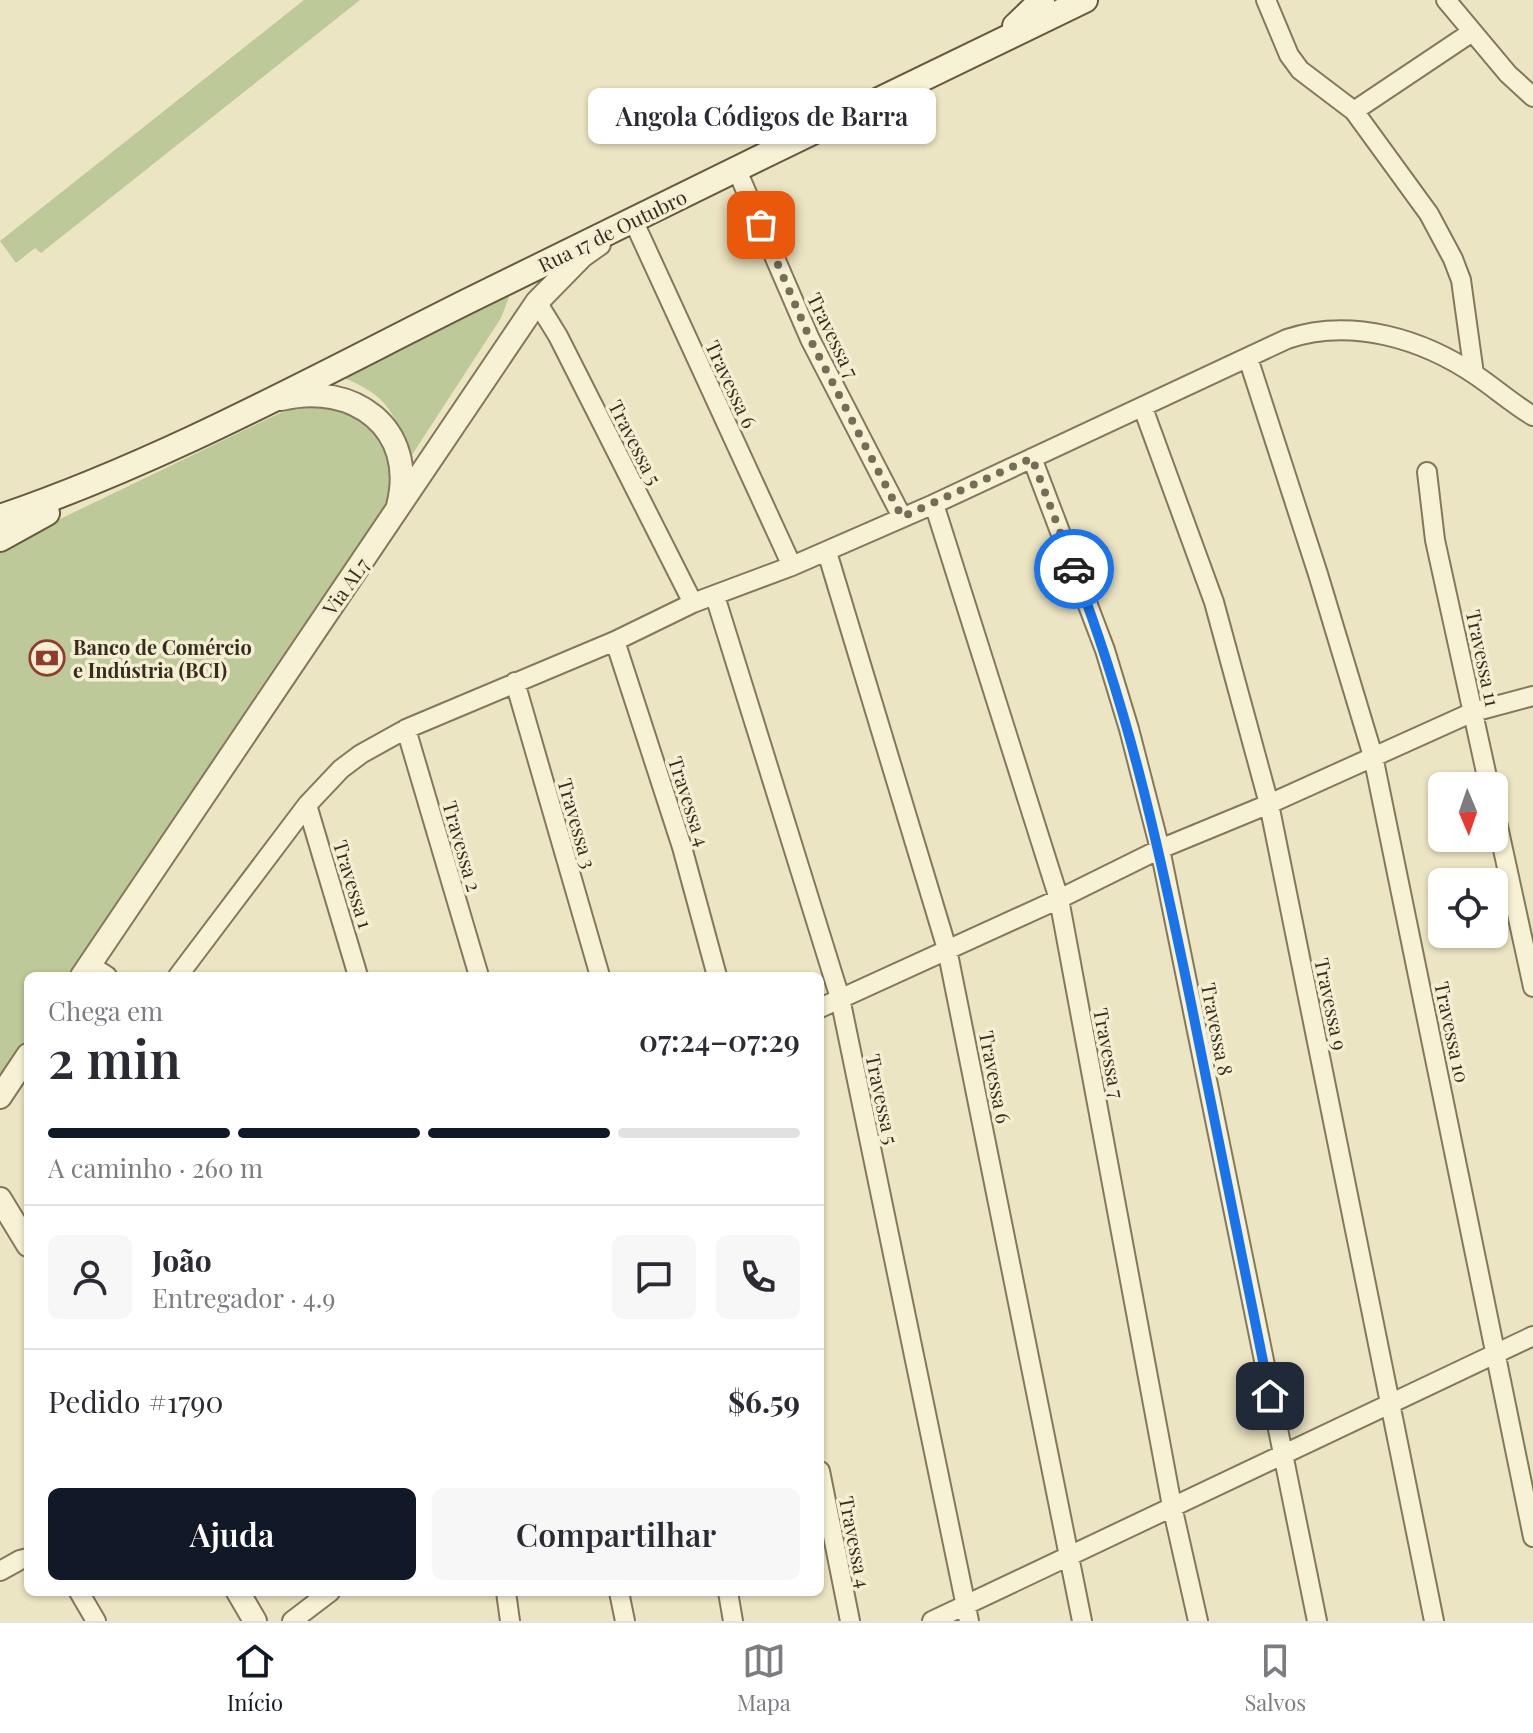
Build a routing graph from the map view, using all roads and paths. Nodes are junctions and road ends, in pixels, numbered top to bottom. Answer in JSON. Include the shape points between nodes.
{"nodes":[{"id":1,"x":1042,"y":0,"type":"edge"},
{"id":2,"x":1085,"y":0,"type":"edge"},
{"id":3,"x":1266,"y":0,"type":"edge"},
{"id":4,"x":1446,"y":0,"type":"edge"},
{"id":5,"x":1472,"y":32,"type":"junction"},
{"id":6,"x":999,"y":42,"type":"junction"},
{"id":7,"x":1533,"y":97,"type":"edge"},
{"id":8,"x":1354,"y":111,"type":"junction"},
{"id":9,"x":736,"y":168,"type":"junction"},
{"id":10,"x":633,"y":220,"type":"junction"},
{"id":11,"x":537,"y":302,"type":"junction"},
{"id":12,"x":1248,"y":358,"type":"junction"},
{"id":13,"x":1474,"y":374,"type":"junction"},
{"id":14,"x":1143,"y":408,"type":"junction"},
{"id":15,"x":249,"y":410,"type":"junction"},
{"id":16,"x":1533,"y":416,"type":"edge"},
{"id":17,"x":1032,"y":458,"type":"junction"},
{"id":18,"x":140,"y":461,"type":"junction"},
{"id":19,"x":1427,"y":472,"type":"dead end"},
{"id":20,"x":934,"y":504,"type":"junction"},
{"id":21,"x":396,"y":514,"type":"junction"},
{"id":22,"x":0,"y":517,"type":"edge"},
{"id":23,"x":902,"y":517,"type":"junction"},
{"id":24,"x":0,"y":539,"type":"edge"},
{"id":25,"x":827,"y":552,"type":"junction"},
{"id":26,"x":792,"y":566,"type":"junction"},
{"id":27,"x":715,"y":596,"type":"junction"},
{"id":28,"x":693,"y":603,"type":"junction"},
{"id":29,"x":615,"y":641,"type":"junction"},
{"id":30,"x":515,"y":682,"type":"junction"},
{"id":31,"x":1533,"y":696,"type":"edge"},
{"id":32,"x":1473,"y":712,"type":"junction"},
{"id":33,"x":406,"y":729,"type":"junction"},
{"id":34,"x":1373,"y":756,"type":"junction"},
{"id":35,"x":1486,"y":772,"type":"edge"},
{"id":36,"x":1269,"y":804,"type":"junction"},
{"id":37,"x":307,"y":805,"type":"junction"},
{"id":38,"x":1160,"y":849,"type":"junction"},
{"id":39,"x":1504,"y":852,"type":"edge"},
{"id":40,"x":1059,"y":899,"type":"junction"},
{"id":41,"x":947,"y":949,"type":"junction"},
{"id":42,"x":93,"y":972,"type":"edge"},
{"id":43,"x":181,"y":972,"type":"edge"},
{"id":44,"x":357,"y":972,"type":"edge"},
{"id":45,"x":478,"y":972,"type":"edge"},
{"id":46,"x":599,"y":972,"type":"edge"},
{"id":47,"x":716,"y":972,"type":"edge"},
{"id":48,"x":1533,"y":987,"type":"edge"},
{"id":49,"x":840,"y":998,"type":"junction"},
{"id":50,"x":824,"y":1006,"type":"edge"},
{"id":51,"x":24,"y":1061,"type":"edge"},
{"id":52,"x":0,"y":1097,"type":"edge"},
{"id":53,"x":0,"y":1199,"type":"edge"},
{"id":54,"x":24,"y":1238,"type":"edge"},
{"id":55,"x":1533,"y":1336,"type":"edge"},
{"id":56,"x":1497,"y":1353,"type":"junction"},
{"id":57,"x":1391,"y":1404,"type":"junction"},
{"id":58,"x":1282,"y":1456,"type":"junction"},
{"id":59,"x":824,"y":1491,"type":"edge"},
{"id":60,"x":1172,"y":1506,"type":"junction"},
{"id":61,"x":1533,"y":1537,"type":"edge"},
{"id":62,"x":1070,"y":1554,"type":"junction"},
{"id":63,"x":24,"y":1559,"type":"edge"},
{"id":64,"x":0,"y":1571,"type":"edge"},
{"id":65,"x":81,"y":1596,"type":"edge"},
{"id":66,"x":240,"y":1596,"type":"edge"},
{"id":67,"x":325,"y":1596,"type":"edge"},
{"id":68,"x":507,"y":1596,"type":"edge"},
{"id":69,"x":620,"y":1596,"type":"edge"},
{"id":70,"x":729,"y":1596,"type":"edge"},
{"id":71,"x":967,"y":1613,"type":"edge"},
{"id":72,"x":96,"y":1621,"type":"edge"},
{"id":73,"x":255,"y":1621,"type":"edge"},
{"id":74,"x":292,"y":1621,"type":"edge"},
{"id":75,"x":510,"y":1621,"type":"edge"},
{"id":76,"x":625,"y":1621,"type":"edge"},
{"id":77,"x":733,"y":1621,"type":"edge"},
{"id":78,"x":850,"y":1621,"type":"edge"},
{"id":79,"x":932,"y":1621,"type":"edge"},
{"id":80,"x":1082,"y":1621,"type":"edge"},
{"id":81,"x":1198,"y":1621,"type":"edge"},
{"id":82,"x":1317,"y":1621,"type":"edge"},
{"id":83,"x":1434,"y":1621,"type":"edge"}],
"edges":[{"from":1,"to":6,"type":"main road"},
{"from":2,"to":6,"type":"main road","name":"Rua 17 de Outubro"},
{"from":3,"to":8,"type":"street","via":[[1300,70]]},
{"from":4,"to":5,"type":"street"},
{"from":5,"to":7,"type":"street"},
{"from":5,"to":8,"type":"street"},
{"from":6,"to":9,"type":"main road","name":"Rua 17 de Outubro"},
{"from":8,"to":13,"type":"street","via":[[1429,214],[1453,259],[1464,291]]},
{"from":9,"to":10,"type":"main road","name":"Rua 17 de Outubro"},
{"from":9,"to":23,"type":"street","name":"Travessa 7","via":[[810,339]]},
{"from":10,"to":11,"type":"street","name":"Via AL7","via":[[582,256]]},
{"from":10,"to":15,"type":"main road","name":"Rua 17 de Outubro"},
{"from":10,"to":26,"type":"street","name":"Travessa 6"},
{"from":11,"to":21,"type":"street","name":"Via AL7"},
{"from":11,"to":28,"type":"street","name":"Travessa 5"},
{"from":12,"to":13,"type":"street","via":[[1310,331],[1344,329],[1400,339]]},
{"from":12,"to":14,"type":"street"},
{"from":12,"to":34,"type":"street","name":"Travessa 10"},
{"from":13,"to":16,"type":"street"},
{"from":14,"to":17,"type":"street"},
{"from":14,"to":36,"type":"street","name":"Travessa 9","via":[[1214,602]]},
{"from":15,"to":18,"type":"main road","name":"Rua 17 de Outubro"},
{"from":15,"to":21,"type":"street","via":[[306,394],[346,400],[371,412],[397,449],[402,484]]},
{"from":17,"to":20,"type":"street"},
{"from":17,"to":38,"type":"street","name":"Travessa 8","via":[[1105,650]]},
{"from":18,"to":22,"type":"main road","name":"Rua 17 de Outubro"},
{"from":18,"to":24,"type":"main road","name":"Rua 17 de Outubro"},
{"from":19,"to":32,"type":"street","name":"Travessa 11","via":[[1435,540]]},
{"from":20,"to":23,"type":"street"},
{"from":20,"to":40,"type":"street","name":"Travessa 7"},
{"from":21,"to":42,"type":"street","name":"Via AL7"},
{"from":23,"to":25,"type":"street"},
{"from":25,"to":26,"type":"street"},
{"from":25,"to":41,"type":"street","name":"Travessa 6"},
{"from":26,"to":27,"type":"street"},
{"from":27,"to":28,"type":"street"},
{"from":27,"to":49,"type":"street","name":"Travessa 5"},
{"from":28,"to":29,"type":"street"},
{"from":29,"to":30,"type":"street"},
{"from":29,"to":47,"type":"street","name":"Travessa 4","via":[[682,847]]},
{"from":30,"to":33,"type":"street"},
{"from":30,"to":46,"type":"street","name":"Travessa 3"},
{"from":31,"to":32,"type":"street"},
{"from":32,"to":34,"type":"street"},
{"from":32,"to":35,"type":"street","name":"Travessa 11"},
{"from":33,"to":37,"type":"street","via":[[341,769]]},
{"from":33,"to":45,"type":"street","name":"Travessa 2"},
{"from":34,"to":36,"type":"street"},
{"from":34,"to":56,"type":"street","name":"Travessa 10"},
{"from":36,"to":38,"type":"street"},
{"from":36,"to":57,"type":"street","name":"Travessa 9"},
{"from":37,"to":43,"type":"street"},
{"from":37,"to":44,"type":"street","name":"Travessa 1"},
{"from":38,"to":40,"type":"street"},
{"from":38,"to":58,"type":"street","name":"Travessa 8"},
{"from":39,"to":48,"type":"street"},
{"from":40,"to":41,"type":"street"},
{"from":40,"to":60,"type":"street","name":"Travessa 7"},
{"from":41,"to":49,"type":"street"},
{"from":41,"to":62,"type":"street","name":"Travessa 6"},
{"from":49,"to":50,"type":"street"},
{"from":49,"to":71,"type":"street","name":"Travessa 5"},
{"from":51,"to":52,"type":"street"},
{"from":53,"to":54,"type":"street"},
{"from":55,"to":56,"type":"street"},
{"from":56,"to":57,"type":"street"},
{"from":56,"to":61,"type":"street","name":"Travessa 10"},
{"from":57,"to":58,"type":"street"},
{"from":57,"to":83,"type":"street","name":"Travessa 9"},
{"from":58,"to":60,"type":"street"},
{"from":58,"to":82,"type":"street","name":"Travessa 8"},
{"from":59,"to":78,"type":"street","name":"Travessa 4"},
{"from":60,"to":62,"type":"street"},
{"from":60,"to":81,"type":"street","name":"Travessa 7"},
{"from":62,"to":71,"type":"street"},
{"from":62,"to":80,"type":"street","name":"Travessa 6"},
{"from":63,"to":64,"type":"street"},
{"from":65,"to":72,"type":"street"},
{"from":66,"to":73,"type":"street"},
{"from":67,"to":74,"type":"street"},
{"from":68,"to":75,"type":"street"},
{"from":69,"to":76,"type":"street"},
{"from":70,"to":77,"type":"street"},
{"from":71,"to":79,"type":"street"}]}
